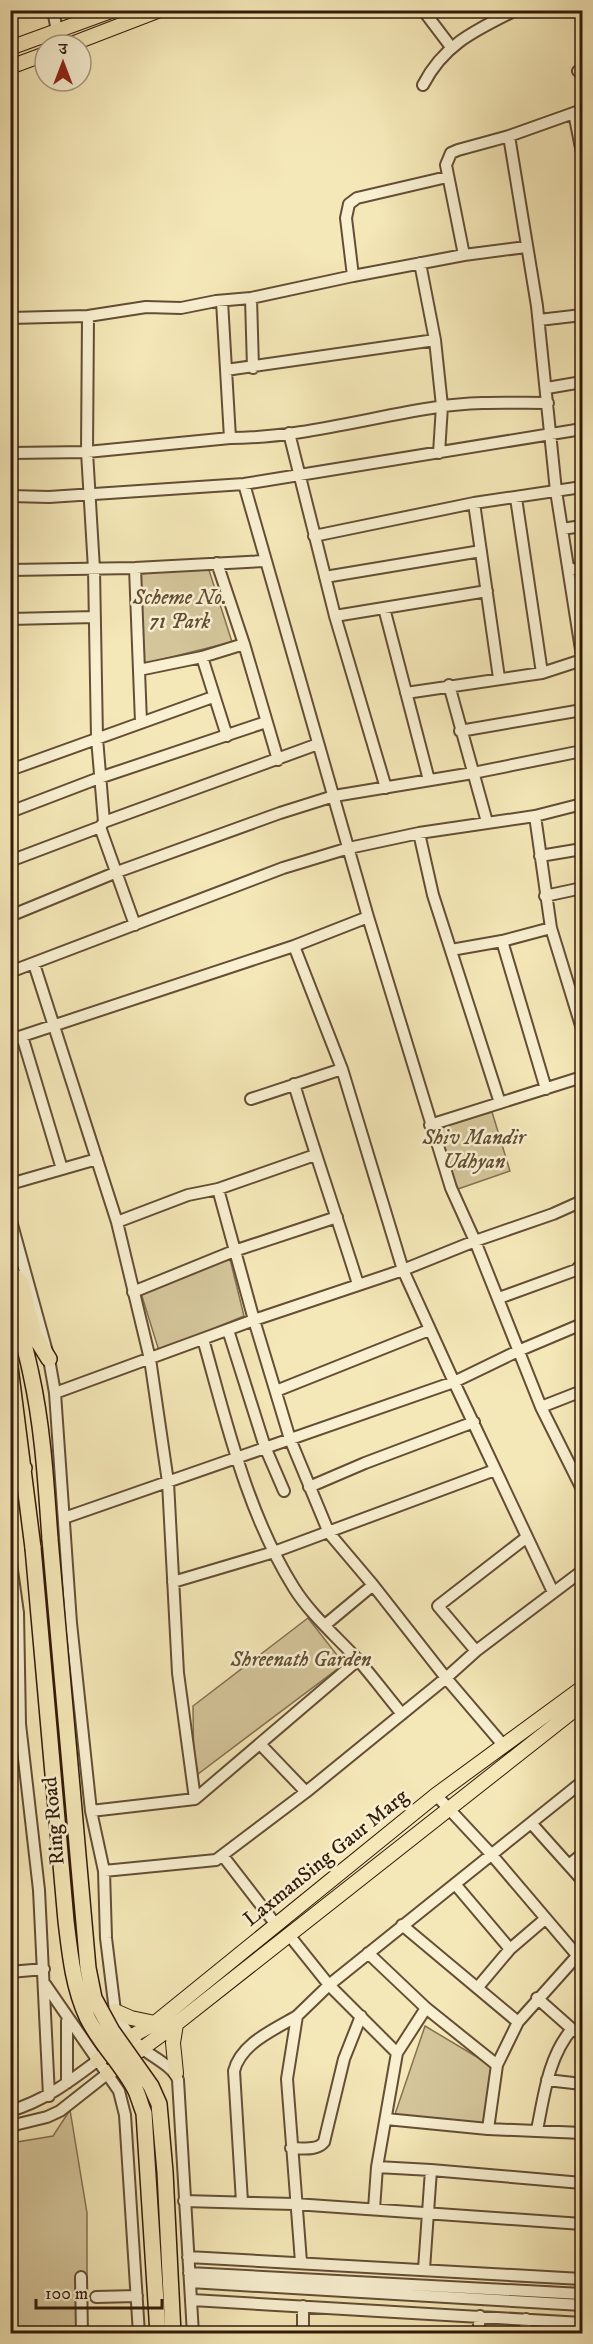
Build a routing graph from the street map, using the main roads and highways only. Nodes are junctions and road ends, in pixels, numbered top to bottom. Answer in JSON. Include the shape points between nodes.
{"nodes":[{"id":1,"x":114,"y":10,"type":"edge"},
{"id":2,"x":160,"y":10,"type":"edge"},
{"id":3,"x":93,"y":36,"type":"edge"},
{"id":4,"x":10,"y":48,"type":"edge"},
{"id":5,"x":33,"y":58,"type":"edge"},
{"id":6,"x":10,"y":67,"type":"edge"},
{"id":7,"x":10,"y":1272,"type":"edge"},
{"id":8,"x":10,"y":1289,"type":"edge"},
{"id":9,"x":49,"y":1359,"type":"road end"},
{"id":10,"x":10,"y":1367,"type":"edge"},
{"id":11,"x":24,"y":1468,"type":"junction"},
{"id":12,"x":10,"y":1482,"type":"edge"},
{"id":13,"x":582,"y":1688,"type":"edge"},
{"id":14,"x":582,"y":1704,"type":"edge"},
{"id":15,"x":115,"y":2011,"type":"road end"},
{"id":16,"x":155,"y":2023,"type":"junction"},
{"id":17,"x":176,"y":2024,"type":"junction"},
{"id":18,"x":97,"y":2061,"type":"road end"},
{"id":19,"x":176,"y":2073,"type":"road end"},
{"id":20,"x":107,"y":2074,"type":"road end"},
{"id":21,"x":158,"y":2334,"type":"edge"},
{"id":22,"x":173,"y":2334,"type":"edge"}],
"edges":[{"from":1,"to":4,"type":"main road"},
{"from":2,"to":3,"type":"main road"},
{"from":5,"to":6,"type":"main road"},
{"from":7,"to":9,"type":"highway","via":[[21,1283],[34,1335]]},
{"from":8,"to":22,"type":"highway","name":"Ring Road","bridge":true,"via":[[32,1375],[45,1464],[88,1968],[94,1998],[159,2104]]},
{"from":10,"to":11,"type":"highway","name":"Ring Road"},
{"from":11,"to":12,"type":"highway"},
{"from":11,"to":21,"type":"highway","name":"Ring Road","bridge":true,"via":[[72,1968],[88,2018],[136,2091],[144,2113]]},
{"from":13,"to":16,"type":"main road","name":"LaxmanSing Gaur Marg","via":[[436,1795]]},
{"from":14,"to":17,"type":"main road","name":"LaxmanSing Gaur Marg"},
{"from":15,"to":16,"type":"main road","via":[[131,2019]]},
{"from":16,"to":18,"type":"main road","name":"LaxmanSing Gaur Marg"},
{"from":17,"to":19,"type":"main road"},
{"from":17,"to":20,"type":"main road","name":"LaxmanSing Gaur Marg"}]}
